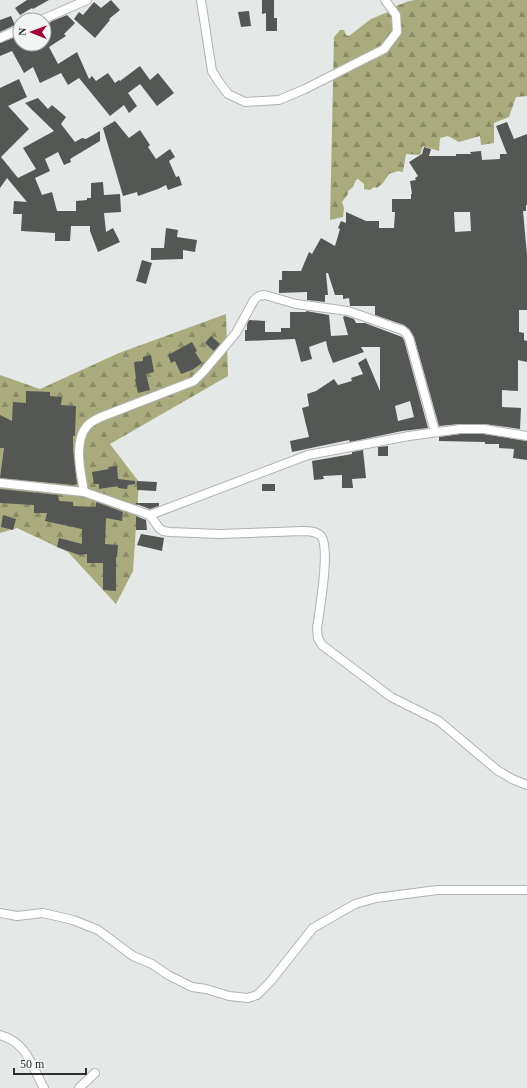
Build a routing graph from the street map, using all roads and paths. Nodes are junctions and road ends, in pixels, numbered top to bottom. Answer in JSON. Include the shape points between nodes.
{"nodes":[{"id":1,"x":87,"y":0,"type":"edge"},
{"id":2,"x":201,"y":0,"type":"edge"},
{"id":3,"x":385,"y":0,"type":"edge"},
{"id":4,"x":52,"y":15,"type":"edge"},
{"id":5,"x":12,"y":33,"type":"edge"},
{"id":6,"x":0,"y":38,"type":"edge"},
{"id":7,"x":435,"y":432,"type":"junction"},
{"id":8,"x":527,"y":436,"type":"edge"},
{"id":9,"x":0,"y":482,"type":"edge"},
{"id":10,"x":84,"y":492,"type":"junction"},
{"id":11,"x":150,"y":515,"type":"junction"},
{"id":12,"x":527,"y":785,"type":"edge"},
{"id":13,"x":527,"y":890,"type":"edge"},
{"id":14,"x":0,"y":913,"type":"edge"},
{"id":15,"x":0,"y":1035,"type":"edge"},
{"id":16,"x":95,"y":1073,"type":"dead end"},
{"id":17,"x":44,"y":1088,"type":"edge"},
{"id":18,"x":78,"y":1088,"type":"edge"}],
"edges":[{"from":1,"to":4,"type":"street"},
{"from":2,"to":3,"type":"street","via":[[212,71],[228,94],[245,102],[279,100],[384,49],[397,32],[396,15]]},
{"from":5,"to":6,"type":"street"},
{"from":7,"to":8,"type":"street","via":[[484,429]]},
{"from":7,"to":10,"type":"street","via":[[409,338],[404,331],[337,308],[296,304],[260,295],[254,300],[236,333],[194,381],[101,417],[87,426],[79,449]]},
{"from":7,"to":11,"type":"street","via":[[308,455]]},
{"from":9,"to":10,"type":"street"},
{"from":10,"to":11,"type":"street"},
{"from":11,"to":12,"type":"street","via":[[159,528],[170,532],[219,534],[303,530],[317,533],[324,543],[325,563],[317,629],[322,645],[391,697],[439,721],[497,770]]},
{"from":13,"to":14,"type":"street","via":[[437,890],[376,898],[355,904],[313,928],[270,982],[257,995],[248,998],[192,987],[133,956],[98,930],[73,920],[43,913],[17,916]]},
{"from":15,"to":17,"type":"street","via":[[16,1041],[34,1066]]},
{"from":16,"to":18,"type":"street"}]}
